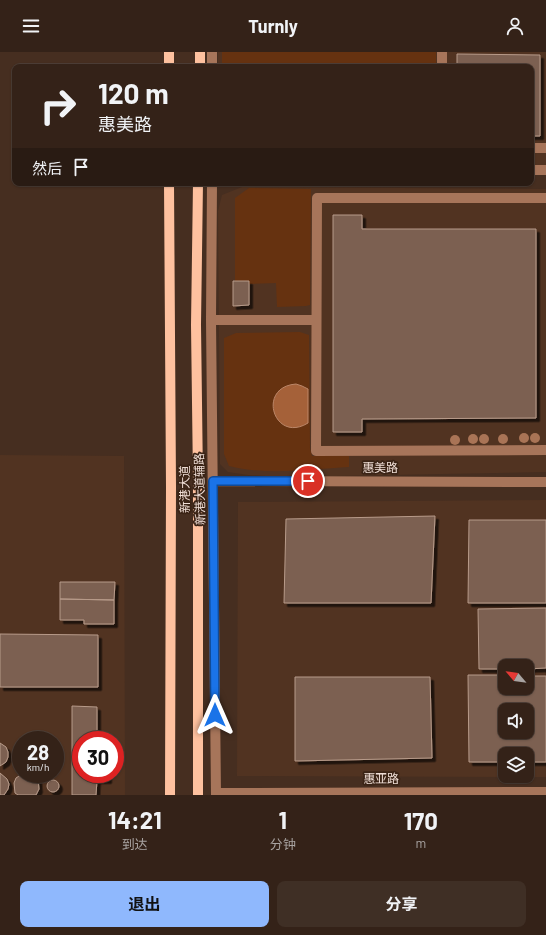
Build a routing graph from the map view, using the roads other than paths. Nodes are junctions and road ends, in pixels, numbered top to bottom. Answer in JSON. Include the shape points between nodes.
{"nodes":[{"id":1,"x":169,"y":52,"type":"edge"},
{"id":2,"x":200,"y":52,"type":"edge"},
{"id":3,"x":212,"y":52,"type":"edge"},
{"id":4,"x":442,"y":52,"type":"edge"},
{"id":5,"x":169,"y":64,"type":"edge"},
{"id":6,"x":200,"y":64,"type":"edge"},
{"id":7,"x":212,"y":64,"type":"edge"},
{"id":8,"x":442,"y":64,"type":"edge"},
{"id":9,"x":534,"y":148,"type":"edge"},
{"id":10,"x":546,"y":148,"type":"edge"},
{"id":11,"x":534,"y":170,"type":"edge"},
{"id":12,"x":546,"y":170,"type":"edge"},
{"id":13,"x":169,"y":186,"type":"edge"},
{"id":14,"x":198,"y":186,"type":"edge"},
{"id":15,"x":212,"y":186,"type":"edge"},
{"id":16,"x":546,"y":198,"type":"edge"},
{"id":17,"x":211,"y":320,"type":"junction"},
{"id":18,"x":316,"y":320,"type":"junction"},
{"id":19,"x":546,"y":450,"type":"edge"},
{"id":20,"x":213,"y":481,"type":"junction"},
{"id":21,"x":546,"y":482,"type":"edge"},
{"id":22,"x":546,"y":792,"type":"edge"},
{"id":23,"x":216,"y":794,"type":"edge"},
{"id":24,"x":170,"y":795,"type":"edge"},
{"id":25,"x":198,"y":795,"type":"edge"}],
"edges":[{"from":1,"to":5,"type":"main road"},
{"from":2,"to":6,"type":"main road"},
{"from":3,"to":7,"type":"street"},
{"from":4,"to":8,"type":"street"},
{"from":9,"to":10,"type":"street"},
{"from":11,"to":12,"type":"street"},
{"from":13,"to":24,"type":"main road","name":"新港大道"},
{"from":14,"to":25,"type":"main road","name":"新港大道"},
{"from":15,"to":17,"type":"street","name":"新港大道辅路"},
{"from":16,"to":18,"type":"street","via":[[316,198]]},
{"from":17,"to":18,"type":"street"},
{"from":17,"to":20,"type":"street","name":"新港大道辅路"},
{"from":18,"to":19,"type":"street","via":[[316,451]]},
{"from":20,"to":21,"type":"street","name":"惠美路"},
{"from":20,"to":23,"type":"street","name":"新港大道辅路"},
{"from":22,"to":23,"type":"street","name":"惠亚路"}]}
